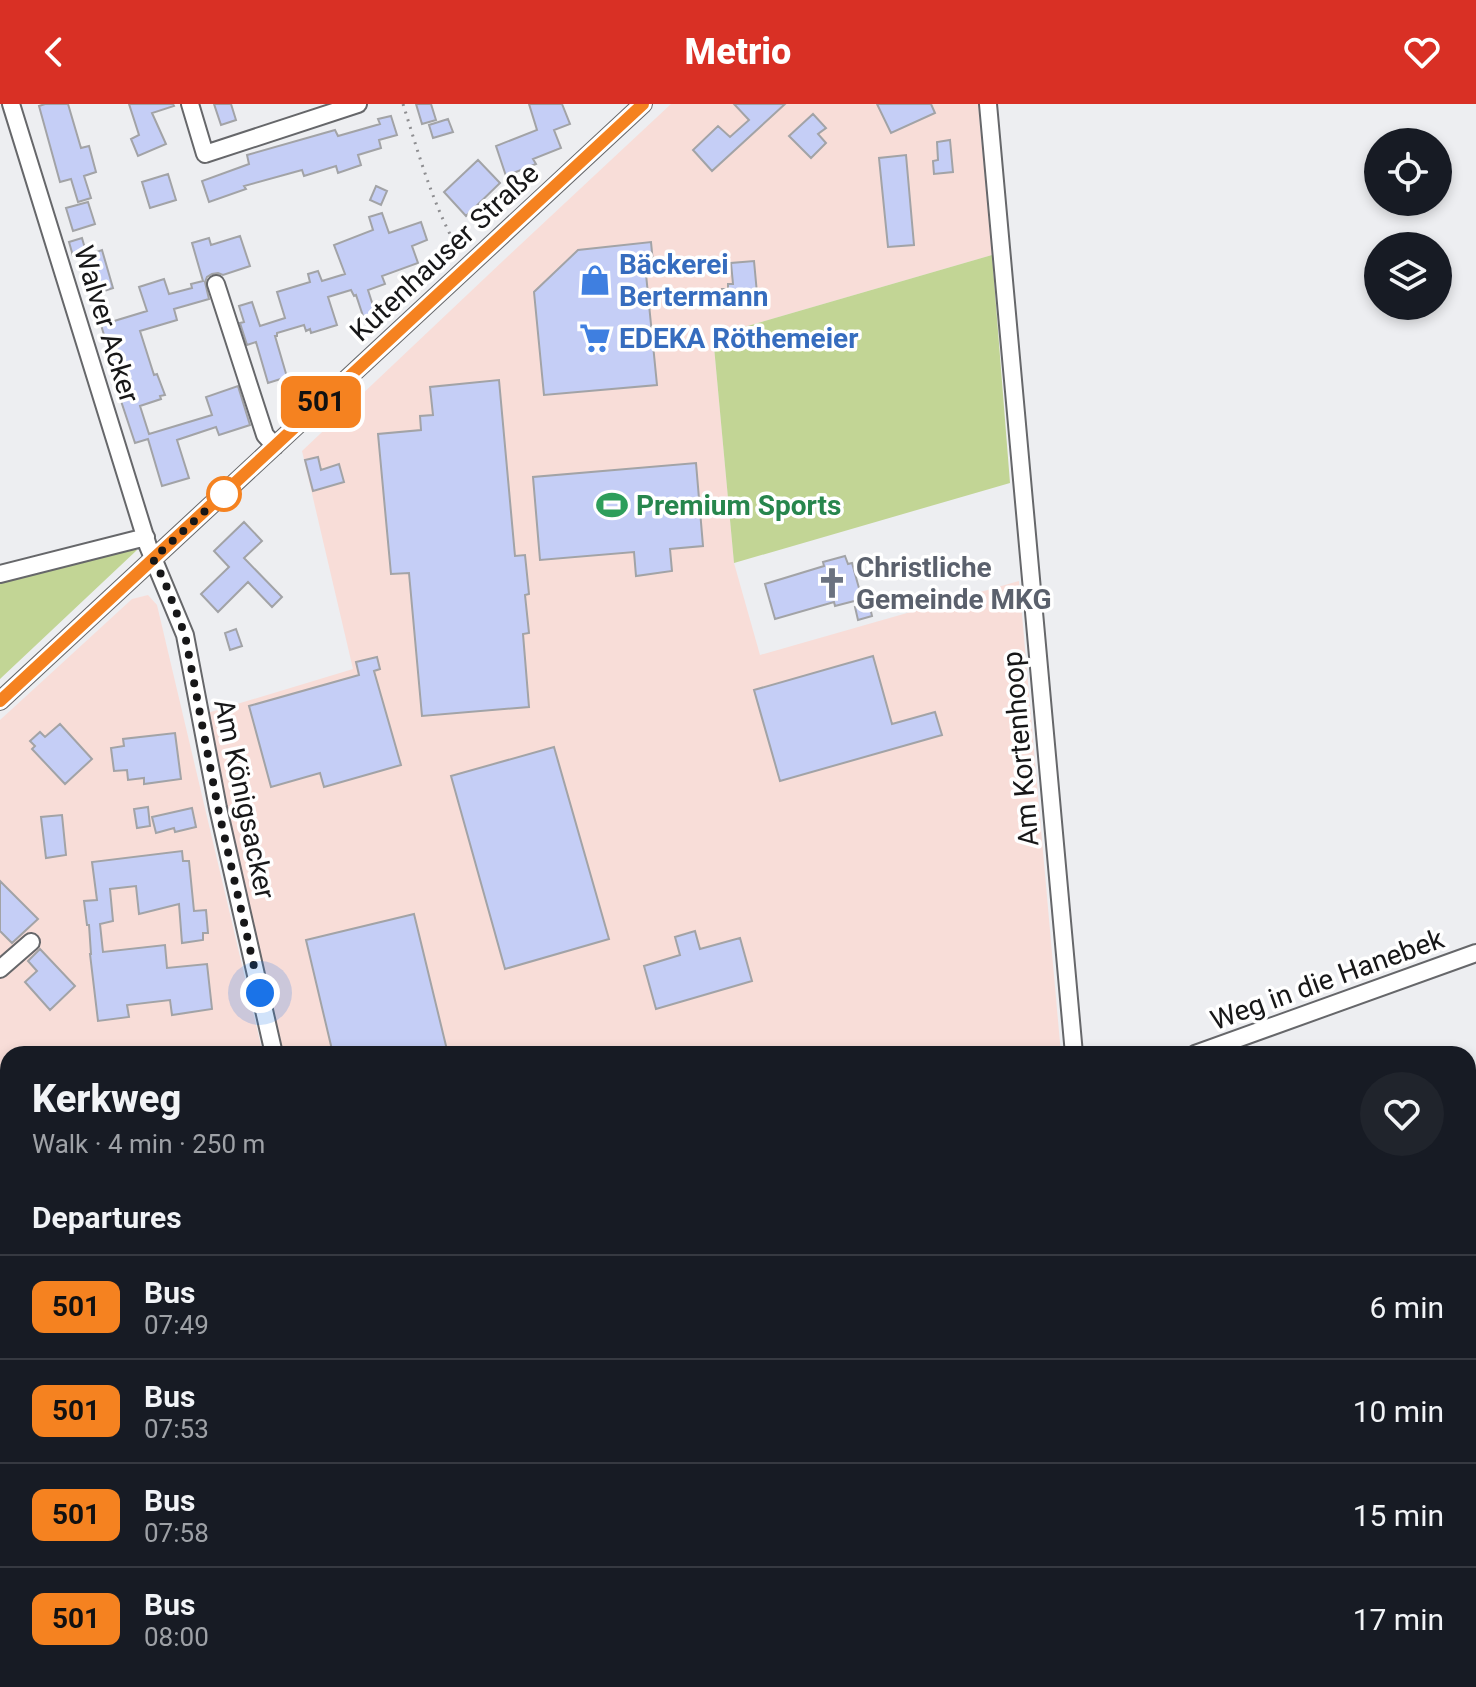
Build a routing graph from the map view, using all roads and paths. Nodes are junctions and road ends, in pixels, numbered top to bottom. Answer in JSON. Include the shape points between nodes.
{"nodes":[{"id":1,"x":11,"y":104,"type":"edge"},
{"id":2,"x":190,"y":104,"type":"edge"},
{"id":3,"x":358,"y":104,"type":"edge"},
{"id":4,"x":403,"y":104,"type":"edge"},
{"id":5,"x":988,"y":104,"type":"edge"},
{"id":6,"x":633,"y":107,"type":"edge"},
{"id":7,"x":467,"y":267,"type":"junction"},
{"id":8,"x":216,"y":284,"type":"dead end"},
{"id":9,"x":275,"y":446,"type":"junction"},
{"id":10,"x":146,"y":537,"type":"junction"},
{"id":11,"x":153,"y":559,"type":"junction"},
{"id":12,"x":0,"y":574,"type":"edge"},
{"id":13,"x":0,"y":701,"type":"edge"},
{"id":14,"x":31,"y":942,"type":"dead end"},
{"id":15,"x":1476,"y":953,"type":"edge"},
{"id":16,"x":0,"y":969,"type":"edge"},
{"id":17,"x":272,"y":1046,"type":"edge"},
{"id":18,"x":1073,"y":1046,"type":"edge"},
{"id":19,"x":1217,"y":1046,"type":"edge"}],
"edges":[{"from":1,"to":10,"type":"street","name":"Walver Acker"},
{"from":2,"to":3,"type":"street","via":[[205,154]]},
{"from":4,"to":7,"type":"path","via":[[441,219]]},
{"from":5,"to":18,"type":"street","name":"Am Kortenhoop"},
{"from":6,"to":7,"type":"street","name":"Kutenhauser Straße"},
{"from":7,"to":9,"type":"street","name":"Kutenhauser Straße"},
{"from":8,"to":9,"type":"street","via":[[265,435]]},
{"from":9,"to":11,"type":"street","name":"Kutenhauser Straße"},
{"from":10,"to":11,"type":"street","name":"Walver Acker"},
{"from":10,"to":12,"type":"street"},
{"from":11,"to":13,"type":"street","name":"Kutenhauser Straße"},
{"from":11,"to":17,"type":"street","name":"Am Königsacker","via":[[185,635]]},
{"from":14,"to":16,"type":"street"},
{"from":15,"to":19,"type":"street","name":"Weg in die Hanebek"}]}
